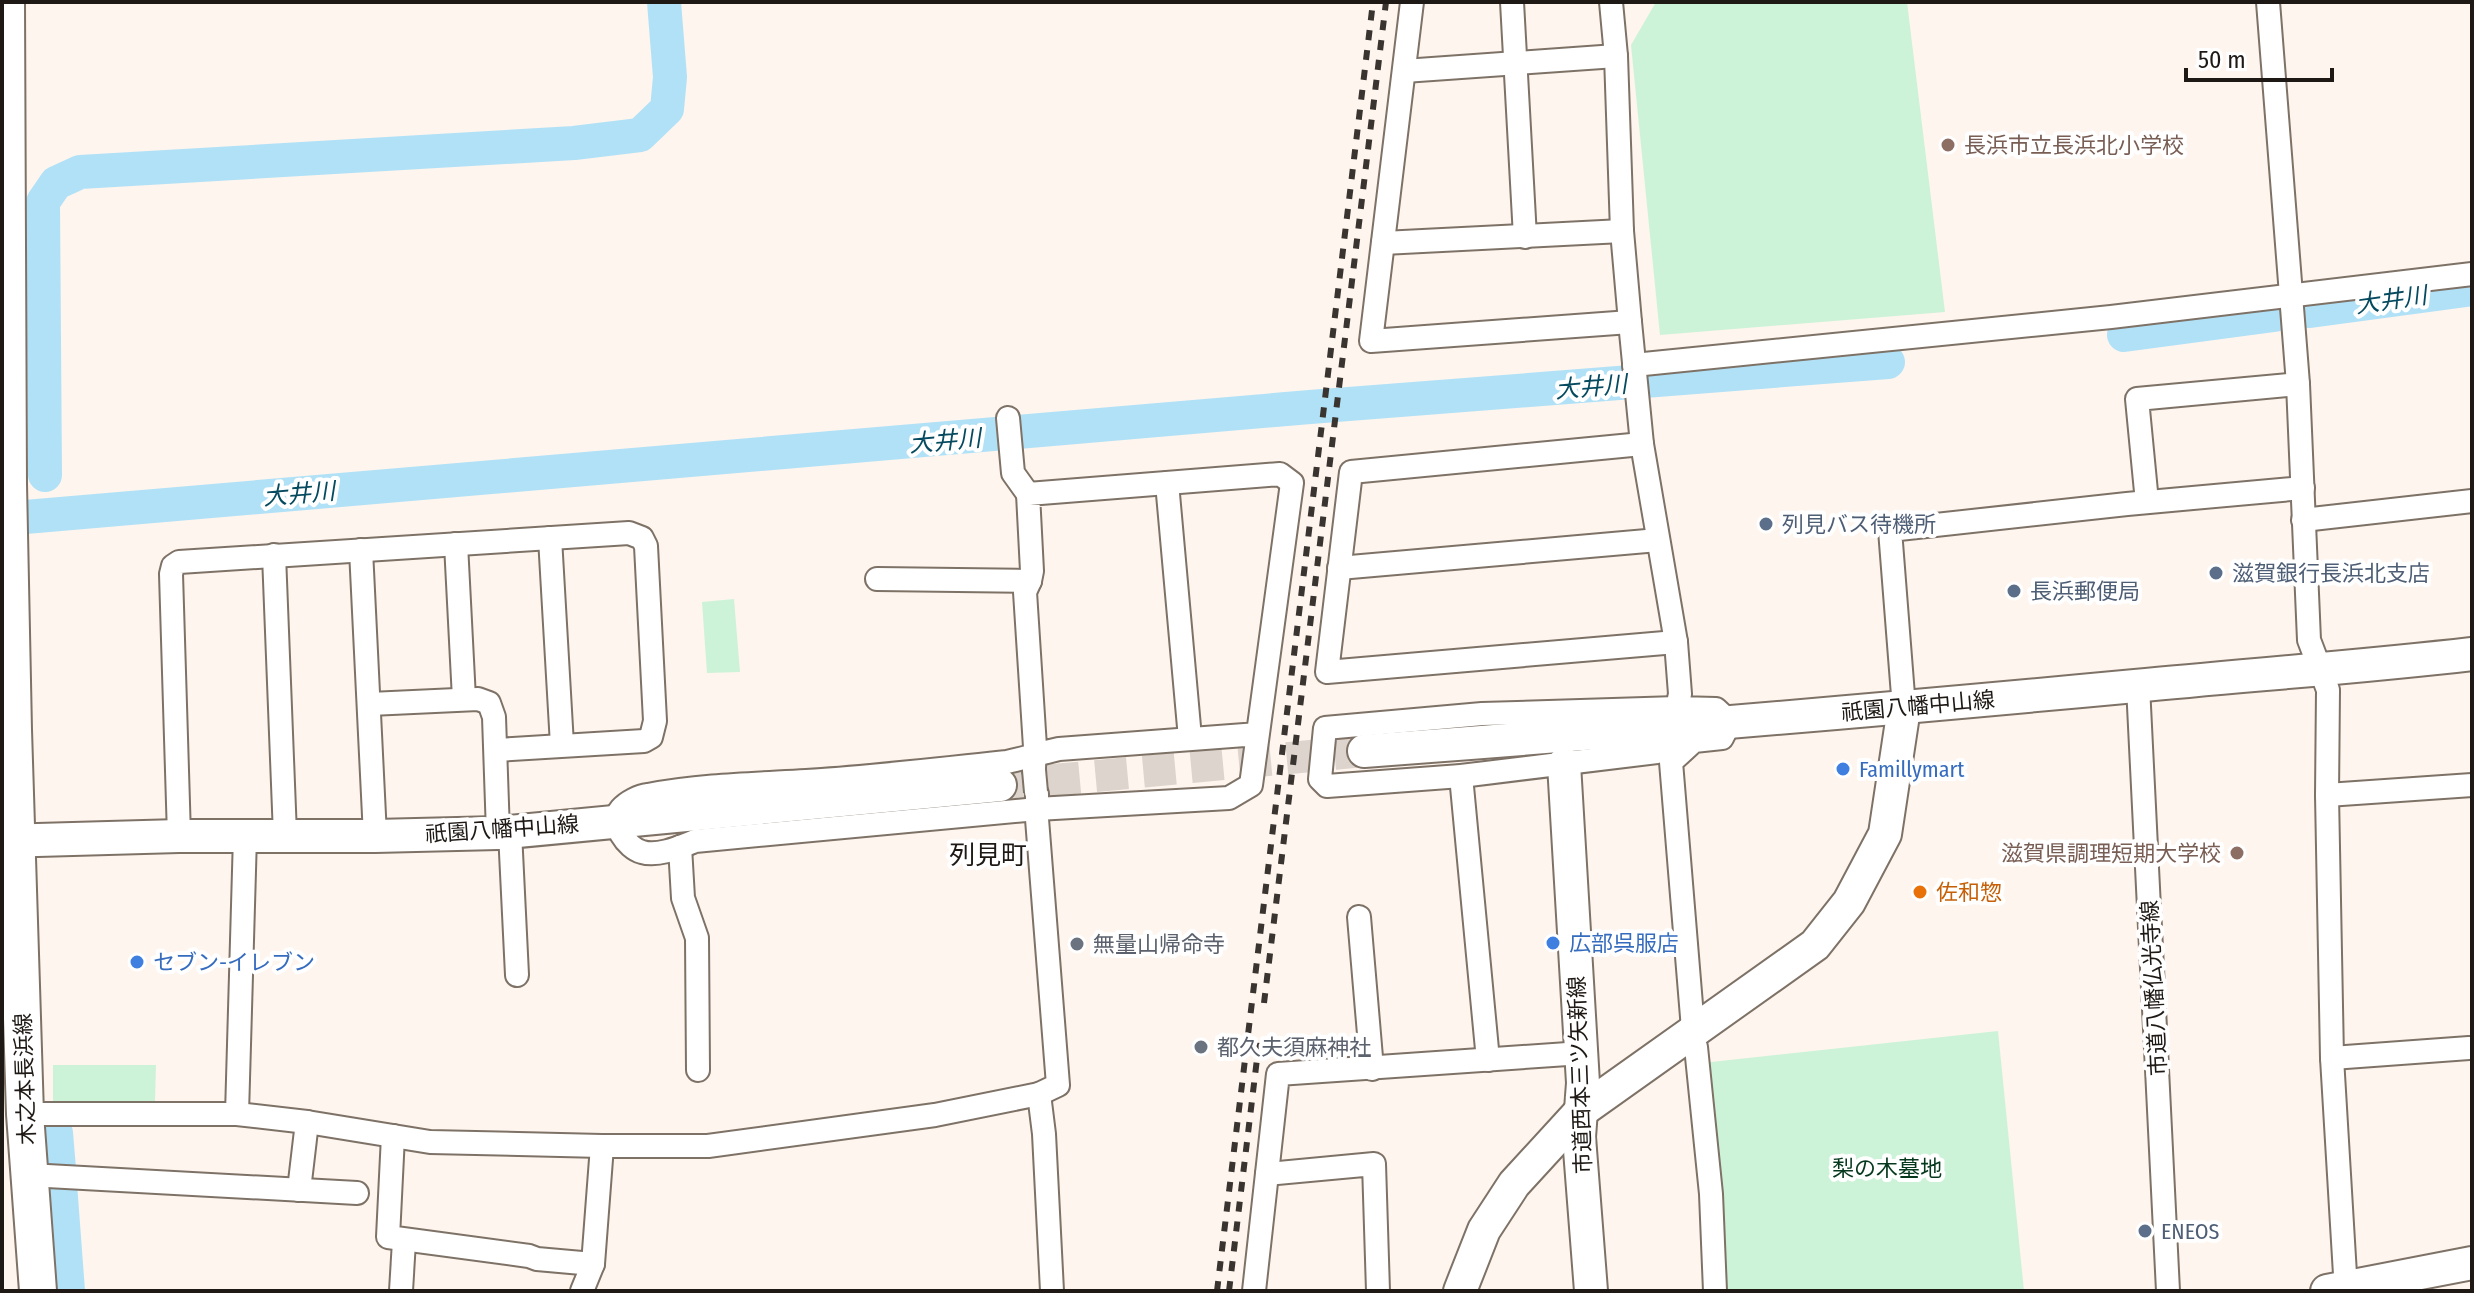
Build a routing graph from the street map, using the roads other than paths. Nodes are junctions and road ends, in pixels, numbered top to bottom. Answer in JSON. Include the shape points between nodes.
{"nodes":[{"id":1,"x":6,"y":2,"type":"edge"},
{"id":2,"x":1412,"y":2,"type":"edge"},
{"id":3,"x":1512,"y":2,"type":"edge"},
{"id":4,"x":1611,"y":2,"type":"edge"},
{"id":5,"x":2268,"y":2,"type":"edge"},
{"id":6,"x":1616,"y":56,"type":"junction"},
{"id":7,"x":1517,"y":65,"type":"junction"},
{"id":8,"x":1404,"y":71,"type":"junction"},
{"id":9,"x":1622,"y":231,"type":"junction"},
{"id":10,"x":1525,"y":237,"type":"junction"},
{"id":11,"x":1383,"y":243,"type":"junction"},
{"id":12,"x":2472,"y":274,"type":"edge"},
{"id":13,"x":2291,"y":295,"type":"junction"},
{"id":14,"x":1630,"y":322,"type":"junction"},
{"id":15,"x":1635,"y":376,"type":"junction"},
{"id":16,"x":2298,"y":384,"type":"junction"},
{"id":17,"x":1009,"y":428,"type":"dead end"},
{"id":18,"x":1642,"y":444,"type":"junction"},
{"id":19,"x":1167,"y":483,"type":"junction"},
{"id":20,"x":6,"y":487,"type":"edge"},
{"id":21,"x":2303,"y":488,"type":"junction"},
{"id":22,"x":1028,"y":494,"type":"junction"},
{"id":23,"x":2472,"y":501,"type":"edge"},
{"id":24,"x":2147,"y":502,"type":"junction"},
{"id":25,"x":2303,"y":520,"type":"junction"},
{"id":26,"x":550,"y":538,"type":"junction"},
{"id":27,"x":1658,"y":540,"type":"junction"},
{"id":28,"x":456,"y":544,"type":"junction"},
{"id":29,"x":361,"y":550,"type":"junction"},
{"id":30,"x":274,"y":555,"type":"junction"},
{"id":31,"x":1339,"y":568,"type":"junction"},
{"id":32,"x":877,"y":579,"type":"dead end"},
{"id":33,"x":1030,"y":581,"type":"junction"},
{"id":34,"x":1676,"y":642,"type":"junction"},
{"id":35,"x":2472,"y":654,"type":"edge"},
{"id":36,"x":2322,"y":671,"type":"junction"},
{"id":37,"x":2138,"y":686,"type":"junction"},
{"id":38,"x":464,"y":699,"type":"junction"},
{"id":39,"x":370,"y":704,"type":"junction"},
{"id":40,"x":1677,"y":708,"type":"junction"},
{"id":41,"x":1904,"y":708,"type":"junction"},
{"id":42,"x":1730,"y":722,"type":"junction"},
{"id":43,"x":1258,"y":734,"type":"junction"},
{"id":44,"x":1190,"y":738,"type":"junction"},
{"id":45,"x":1694,"y":741,"type":"junction"},
{"id":46,"x":562,"y":745,"type":"junction"},
{"id":47,"x":496,"y":750,"type":"junction"},
{"id":48,"x":1364,"y":751,"type":"tunnel mouth"},
{"id":49,"x":1564,"y":764,"type":"junction"},
{"id":50,"x":1461,"y":776,"type":"junction"},
{"id":51,"x":1036,"y":781,"type":"junction"},
{"id":52,"x":1000,"y":785,"type":"tunnel mouth"},
{"id":53,"x":2472,"y":785,"type":"edge"},
{"id":54,"x":2327,"y":795,"type":"junction"},
{"id":55,"x":617,"y":821,"type":"junction"},
{"id":56,"x":504,"y":832,"type":"junction"},
{"id":57,"x":285,"y":835,"type":"junction"},
{"id":58,"x":179,"y":836,"type":"junction"},
{"id":59,"x":245,"y":836,"type":"junction"},
{"id":60,"x":375,"y":836,"type":"junction"},
{"id":61,"x":9,"y":841,"type":"edge"},
{"id":62,"x":680,"y":847,"type":"junction"},
{"id":63,"x":1359,"y":917,"type":"dead end"},
{"id":64,"x":517,"y":975,"type":"dead end"},
{"id":65,"x":1695,"y":1038,"type":"junction"},
{"id":66,"x":2469,"y":1048,"type":"dead end"},
{"id":67,"x":1582,"y":1053,"type":"junction"},
{"id":68,"x":2332,"y":1058,"type":"junction"},
{"id":69,"x":1488,"y":1060,"type":"junction"},
{"id":70,"x":1372,"y":1069,"type":"junction"},
{"id":71,"x":698,"y":1070,"type":"dead end"},
{"id":72,"x":1039,"y":1094,"type":"junction"},
{"id":73,"x":1580,"y":1112,"type":"junction"},
{"id":74,"x":237,"y":1114,"type":"junction"},
{"id":75,"x":19,"y":1118,"type":"junction"},
{"id":76,"x":307,"y":1122,"type":"junction"},
{"id":77,"x":393,"y":1136,"type":"junction"},
{"id":78,"x":602,"y":1146,"type":"junction"},
{"id":79,"x":1267,"y":1174,"type":"junction"},
{"id":80,"x":29,"y":1175,"type":"junction"},
{"id":81,"x":299,"y":1190,"type":"junction"},
{"id":82,"x":357,"y":1193,"type":"dead end"},
{"id":83,"x":404,"y":1241,"type":"junction"},
{"id":84,"x":2472,"y":1263,"type":"edge"},
{"id":85,"x":593,"y":1264,"type":"junction"},
{"id":86,"x":2339,"y":1290,"type":"edge"},
{"id":87,"x":38,"y":1291,"type":"edge"},
{"id":88,"x":401,"y":1291,"type":"edge"},
{"id":89,"x":582,"y":1291,"type":"edge"},
{"id":90,"x":1052,"y":1291,"type":"edge"},
{"id":91,"x":1254,"y":1291,"type":"edge"},
{"id":92,"x":1378,"y":1291,"type":"edge"},
{"id":93,"x":1460,"y":1291,"type":"edge"},
{"id":94,"x":1591,"y":1291,"type":"edge"},
{"id":95,"x":1715,"y":1291,"type":"edge"},
{"id":96,"x":2168,"y":1291,"type":"edge"}],
"edges":[{"from":1,"to":20,"type":"main road","name":"木之本長浜線"},
{"from":2,"to":8,"type":"street"},
{"from":3,"to":7,"type":"street"},
{"from":4,"to":6,"type":"street"},
{"from":5,"to":13,"type":"street"},
{"from":6,"to":7,"type":"street"},
{"from":6,"to":9,"type":"street"},
{"from":7,"to":8,"type":"street"},
{"from":7,"to":10,"type":"street"},
{"from":8,"to":11,"type":"street"},
{"from":9,"to":10,"type":"street"},
{"from":9,"to":14,"type":"street"},
{"from":10,"to":11,"type":"street"},
{"from":11,"to":14,"type":"street","via":[[1371,341]]},
{"from":12,"to":13,"type":"street"},
{"from":13,"to":15,"type":"street"},
{"from":13,"to":16,"type":"street"},
{"from":14,"to":15,"type":"street"},
{"from":15,"to":18,"type":"street"},
{"from":16,"to":21,"type":"street"},
{"from":16,"to":24,"type":"street","via":[[2137,399]]},
{"from":17,"to":22,"type":"street","via":[[1013,473]]},
{"from":18,"to":27,"type":"street"},
{"from":18,"to":31,"type":"street","via":[[1351,472]]},
{"from":19,"to":22,"type":"street"},
{"from":19,"to":43,"type":"street","via":[[1280,474],[1292,483]]},
{"from":19,"to":44,"type":"street"},
{"from":20,"to":61,"type":"main road","name":"木之本長浜線"},
{"from":21,"to":24,"type":"street"},
{"from":21,"to":25,"type":"street"},
{"from":22,"to":33,"type":"street"},
{"from":23,"to":25,"type":"street"},
{"from":24,"to":41,"type":"street","via":[[1890,530]]},
{"from":25,"to":36,"type":"street","via":[[2309,640]]},
{"from":26,"to":28,"type":"street"},
{"from":26,"to":46,"type":"street"},
{"from":26,"to":46,"type":"street","via":[[629,533],[646,546],[654,730],[644,741]]},
{"from":27,"to":31,"type":"street"},
{"from":27,"to":34,"type":"street"},
{"from":28,"to":29,"type":"street"},
{"from":28,"to":38,"type":"street"},
{"from":29,"to":30,"type":"street"},
{"from":29,"to":39,"type":"street"},
{"from":30,"to":57,"type":"street"},
{"from":30,"to":58,"type":"street","via":[[179,562],[172,568]]},
{"from":31,"to":34,"type":"street","via":[[1327,672]]},
{"from":32,"to":33,"type":"street"},
{"from":33,"to":51,"type":"street","via":[[1025,592]]},
{"from":34,"to":40,"type":"street"},
{"from":35,"to":36,"type":"main road","name":"祇園八幡中山線"},
{"from":36,"to":37,"type":"main road","name":"祇園八幡中山線"},
{"from":36,"to":54,"type":"street","via":[[2328,690]]},
{"from":37,"to":41,"type":"main road","name":"祇園八幡中山線"},
{"from":37,"to":96,"type":"street","name":"市道八幡仏光寺線"},
{"from":38,"to":39,"type":"street"},
{"from":38,"to":47,"type":"street","via":[[483,699],[492,706]]},
{"from":39,"to":60,"type":"street"},
{"from":40,"to":42,"type":"street","via":[[1716,709]]},
{"from":40,"to":50,"type":"street","via":[[1482,714],[1325,728],[1320,779],[1327,786]]},
{"from":41,"to":42,"type":"main road","name":"祇園八幡中山線"},
{"from":41,"to":65,"type":"main road","via":[[1885,834],[1849,902],[1815,945]]},
{"from":42,"to":45,"type":"street","via":[[1722,738]]},
{"from":42,"to":48,"type":"main road","name":"祇園八幡中山線"},
{"from":43,"to":44,"type":"street"},
{"from":43,"to":51,"type":"street","via":[[1251,785],[1229,798]]},
{"from":44,"to":51,"type":"street","via":[[1059,749]]},
{"from":45,"to":49,"type":"street","via":[[1657,752]]},
{"from":45,"to":65,"type":"street","via":[[1671,762]]},
{"from":46,"to":47,"type":"street"},
{"from":47,"to":56,"type":"street"},
{"from":49,"to":50,"type":"street"},
{"from":49,"to":67,"type":"main road","name":"市道西本三ツ矢新線"},
{"from":50,"to":69,"type":"street"},
{"from":51,"to":55,"type":"street","via":[[1007,762],[759,782],[644,795],[622,807]]},
{"from":51,"to":62,"type":"street"},
{"from":51,"to":72,"type":"street","via":[[1058,1085]]},
{"from":52,"to":55,"type":"main road","name":"祇園八幡中山線"},
{"from":53,"to":54,"type":"street"},
{"from":54,"to":68,"type":"street"},
{"from":55,"to":56,"type":"main road","name":"祇園八幡中山線"},
{"from":55,"to":62,"type":"street","via":[[626,840],[643,853]]},
{"from":56,"to":60,"type":"main road","name":"祇園八幡中山線"},
{"from":56,"to":64,"type":"street"},
{"from":57,"to":59,"type":"main road","name":"祇園八幡中山線"},
{"from":57,"to":60,"type":"main road","name":"祇園八幡中山線"},
{"from":58,"to":59,"type":"main road","name":"祇園八幡中山線"},
{"from":58,"to":61,"type":"main road","name":"祇園八幡中山線"},
{"from":59,"to":74,"type":"street"},
{"from":61,"to":75,"type":"main road","name":"木之本長浜線"},
{"from":62,"to":71,"type":"street","via":[[683,898],[697,938]]},
{"from":63,"to":70,"type":"street"},
{"from":65,"to":73,"type":"main road"},
{"from":65,"to":95,"type":"street"},
{"from":66,"to":68,"type":"street"},
{"from":67,"to":69,"type":"street"},
{"from":67,"to":73,"type":"main road","name":"市道西本三ツ矢新線"},
{"from":68,"to":86,"type":"street"},
{"from":69,"to":70,"type":"street"},
{"from":70,"to":79,"type":"street","via":[[1278,1074]]},
{"from":72,"to":78,"type":"street","via":[[935,1115],[708,1146]]},
{"from":72,"to":90,"type":"street"},
{"from":73,"to":93,"type":"main road","via":[[1514,1184],[1484,1230]]},
{"from":73,"to":94,"type":"main road","name":"市道西本三ツ矢新線"},
{"from":74,"to":75,"type":"street"},
{"from":74,"to":76,"type":"street"},
{"from":75,"to":80,"type":"main road","name":"木之本長浜線"},
{"from":76,"to":77,"type":"street"},
{"from":76,"to":81,"type":"street"},
{"from":77,"to":78,"type":"street","via":[[430,1142]]},
{"from":77,"to":83,"type":"street","via":[[388,1237]]},
{"from":78,"to":85,"type":"street"},
{"from":79,"to":91,"type":"street"},
{"from":79,"to":92,"type":"street","via":[[1374,1164]]},
{"from":80,"to":81,"type":"street"},
{"from":80,"to":87,"type":"main road","name":"木之本長浜線"},
{"from":81,"to":82,"type":"street"},
{"from":83,"to":85,"type":"street"},
{"from":83,"to":88,"type":"street"},
{"from":84,"to":86,"type":"main road"},
{"from":85,"to":89,"type":"street"}]}
